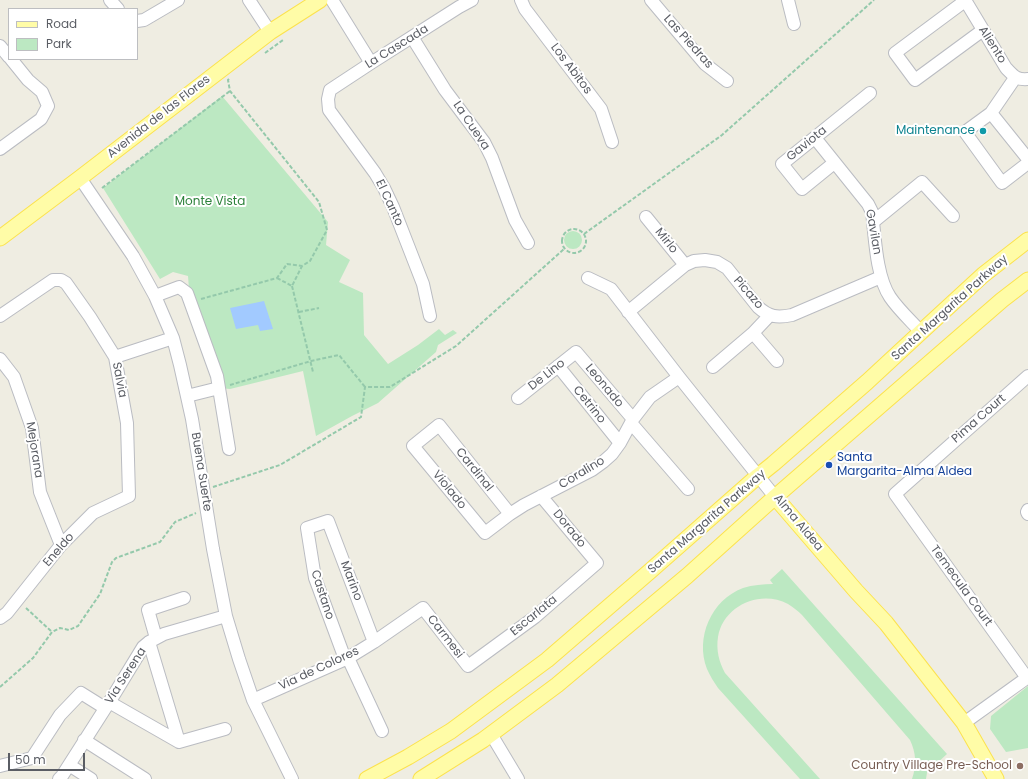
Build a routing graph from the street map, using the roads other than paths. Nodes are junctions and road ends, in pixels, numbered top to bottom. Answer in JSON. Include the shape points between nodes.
{"nodes":[{"id":1,"x":110,"y":0,"type":"edge"},
{"id":2,"x":178,"y":0,"type":"edge"},
{"id":3,"x":249,"y":0,"type":"edge"},
{"id":4,"x":320,"y":0,"type":"edge"},
{"id":5,"x":332,"y":0,"type":"edge"},
{"id":6,"x":472,"y":0,"type":"edge"},
{"id":7,"x":521,"y":0,"type":"edge"},
{"id":8,"x":651,"y":0,"type":"edge"},
{"id":9,"x":788,"y":0,"type":"edge"},
{"id":10,"x":965,"y":0,"type":"edge"},
{"id":11,"x":117,"y":8,"type":"edge"},
{"id":12,"x":138,"y":21,"type":"edge"},
{"id":13,"x":794,"y":24,"type":"dead end"},
{"id":14,"x":983,"y":30,"type":"junction"},
{"id":15,"x":270,"y":32,"type":"junction"},
{"id":16,"x":412,"y":36,"type":"junction"},
{"id":17,"x":0,"y":46,"type":"edge"},
{"id":18,"x":8,"y":56,"type":"edge"},
{"id":19,"x":12,"y":60,"type":"edge"},
{"id":20,"x":371,"y":63,"type":"junction"},
{"id":21,"x":1015,"y":78,"type":"junction"},
{"id":22,"x":1028,"y":79,"type":"edge"},
{"id":23,"x":727,"y":81,"type":"dead end"},
{"id":24,"x":870,"y":93,"type":"dead end"},
{"id":25,"x":328,"y":99,"type":"joint"},
{"id":26,"x":991,"y":113,"type":"junction"},
{"id":27,"x":815,"y":138,"type":"junction"},
{"id":28,"x":612,"y":142,"type":"dead end"},
{"id":29,"x":0,"y":149,"type":"edge"},
{"id":30,"x":1028,"y":160,"type":"edge"},
{"id":31,"x":834,"y":163,"type":"junction"},
{"id":32,"x":1028,"y":163,"type":"edge"},
{"id":33,"x":80,"y":178,"type":"junction"},
{"id":34,"x":953,"y":216,"type":"dead end"},
{"id":35,"x":646,"y":218,"type":"dead end"},
{"id":36,"x":873,"y":222,"type":"junction"},
{"id":37,"x":0,"y":238,"type":"edge"},
{"id":38,"x":1028,"y":240,"type":"edge"},
{"id":39,"x":528,"y":243,"type":"dead end"},
{"id":40,"x":685,"y":265,"type":"junction"},
{"id":41,"x":881,"y":277,"type":"junction"},
{"id":42,"x":588,"y":278,"type":"dead end"},
{"id":43,"x":1028,"y":280,"type":"edge"},
{"id":44,"x":155,"y":296,"type":"junction"},
{"id":45,"x":628,"y":312,"type":"junction"},
{"id":46,"x":770,"y":315,"type":"junction"},
{"id":47,"x":0,"y":316,"type":"edge"},
{"id":48,"x":430,"y":316,"type":"dead end"},
{"id":49,"x":921,"y":332,"type":"junction"},
{"id":50,"x":753,"y":333,"type":"junction"},
{"id":51,"x":173,"y":338,"type":"junction"},
{"id":52,"x":576,"y":352,"type":"joint"},
{"id":53,"x":115,"y":357,"type":"junction"},
{"id":54,"x":0,"y":359,"type":"edge"},
{"id":55,"x":777,"y":361,"type":"dead end"},
{"id":56,"x":558,"y":366,"type":"junction"},
{"id":57,"x":713,"y":367,"type":"dead end"},
{"id":58,"x":1028,"y":376,"type":"edge"},
{"id":59,"x":678,"y":378,"type":"junction"},
{"id":60,"x":219,"y":388,"type":"junction"},
{"id":61,"x":187,"y":396,"type":"junction"},
{"id":62,"x":518,"y":398,"type":"dead end"},
{"id":63,"x":632,"y":421,"type":"junction"},
{"id":64,"x":438,"y":425,"type":"joint"},
{"id":65,"x":620,"y":443,"type":"junction"},
{"id":66,"x":229,"y":449,"type":"dead end"},
{"id":67,"x":758,"y":476,"type":"junction"},
{"id":68,"x":688,"y":489,"type":"dead end"},
{"id":69,"x":895,"y":494,"type":"joint"},
{"id":70,"x":129,"y":496,"type":"joint"},
{"id":71,"x":541,"y":496,"type":"junction"},
{"id":72,"x":775,"y":497,"type":"junction"},
{"id":73,"x":510,"y":514,"type":"junction"},
{"id":74,"x":328,"y":521,"type":"joint"},
{"id":75,"x":485,"y":533,"type":"joint"},
{"id":76,"x":61,"y":545,"type":"junction"},
{"id":77,"x":597,"y":563,"type":"joint"},
{"id":78,"x":184,"y":598,"type":"dead end"},
{"id":79,"x":423,"y":608,"type":"joint"},
{"id":80,"x":2,"y":613,"type":"edge"},
{"id":81,"x":226,"y":616,"type":"junction"},
{"id":82,"x":152,"y":640,"type":"junction"},
{"id":83,"x":374,"y":642,"type":"junction"},
{"id":84,"x":346,"y":659,"type":"junction"},
{"id":85,"x":468,"y":666,"type":"joint"},
{"id":86,"x":1027,"y":678,"type":"edge"},
{"id":87,"x":253,"y":700,"type":"junction"},
{"id":88,"x":107,"y":705,"type":"junction"},
{"id":89,"x":964,"y":723,"type":"junction"},
{"id":90,"x":225,"y":728,"type":"dead end"},
{"id":91,"x":382,"y":731,"type":"dead end"},
{"id":92,"x":491,"y":734,"type":"junction"},
{"id":93,"x":84,"y":740,"type":"junction"},
{"id":94,"x":179,"y":742,"type":"junction"},
{"id":95,"x":69,"y":765,"type":"junction"},
{"id":96,"x":0,"y":766,"type":"edge"},
{"id":97,"x":59,"y":779,"type":"edge"},
{"id":98,"x":91,"y":779,"type":"edge"},
{"id":99,"x":145,"y":779,"type":"edge"},
{"id":100,"x":292,"y":779,"type":"edge"},
{"id":101,"x":367,"y":779,"type":"edge"},
{"id":102,"x":421,"y":779,"type":"edge"},
{"id":103,"x":518,"y":779,"type":"edge"},
{"id":104,"x":996,"y":779,"type":"edge"}],
"edges":[{"from":1,"to":11,"type":"street"},
{"from":2,"to":12,"type":"street","via":[[144,20]]},
{"from":3,"to":15,"type":"street"},
{"from":4,"to":15,"type":"main road","name":"Avenida de las Flores"},
{"from":5,"to":20,"type":"street"},
{"from":6,"to":16,"type":"street","name":"La Cascada"},
{"from":7,"to":28,"type":"street","name":"Los Abitos","via":[[525,9],[601,109]]},
{"from":8,"to":23,"type":"street","name":"Las Piedras","via":[[705,64]]},
{"from":9,"to":13,"type":"street"},
{"from":10,"to":14,"type":"street","name":"Aliento"},
{"from":10,"to":14,"type":"street","via":[[895,53],[915,80]]},
{"from":14,"to":21,"type":"street","name":"Aliento"},
{"from":15,"to":33,"type":"main road","name":"Avenida de las Flores"},
{"from":16,"to":20,"type":"street","name":"La Cascada"},
{"from":16,"to":39,"type":"street","name":"La Cueva","via":[[445,90],[484,142],[515,220]]},
{"from":17,"to":18,"type":"street"},
{"from":19,"to":29,"type":"street","via":[[42,92],[48,106],[41,119]]},
{"from":20,"to":25,"type":"street","name":"La Cascada","via":[[330,90]]},
{"from":21,"to":22,"type":"street"},
{"from":21,"to":26,"type":"street"},
{"from":24,"to":27,"type":"street","name":"Gaviota"},
{"from":25,"to":48,"type":"street","name":"El Canto","via":[[329,110],[384,188],[423,284]]},
{"from":26,"to":30,"type":"street"},
{"from":26,"to":32,"type":"street","via":[[964,132],[1002,183]]},
{"from":27,"to":31,"type":"street","name":"Gavilan"},
{"from":27,"to":31,"type":"street","name":"Gaviota","via":[[782,164],[802,189]]},
{"from":31,"to":36,"type":"street","name":"Gavilan","via":[[868,204]]},
{"from":33,"to":37,"type":"main road","name":"Avenida de las Flores"},
{"from":33,"to":44,"type":"street","name":"Buena Suerte","via":[[133,256]]},
{"from":34,"to":36,"type":"street","via":[[922,182]]},
{"from":35,"to":40,"type":"street","name":"Mirlo"},
{"from":36,"to":41,"type":"street","name":"Gavilan"},
{"from":38,"to":49,"type":"main road","name":"Santa Margarita Parkway","via":[[984,275]]},
{"from":40,"to":45,"type":"street","name":"Picazo"},
{"from":40,"to":46,"type":"street","name":"Picazo","via":[[694,261],[717,262],[727,268],[758,307]]},
{"from":41,"to":46,"type":"street","name":"Picazo","via":[[792,315]]},
{"from":41,"to":49,"type":"street","name":"Gavilan","via":[[890,297]]},
{"from":42,"to":45,"type":"street","name":"Alma Aldea","via":[[611,289]]},
{"from":43,"to":72,"type":"main road"},
{"from":44,"to":51,"type":"street","name":"Buena Suerte"},
{"from":44,"to":60,"type":"street","via":[[179,287],[187,293]]},
{"from":45,"to":59,"type":"street","name":"Alma Aldea"},
{"from":46,"to":50,"type":"street"},
{"from":47,"to":53,"type":"street","name":"Salvia","via":[[53,280],[61,280],[66,283],[90,317]]},
{"from":49,"to":67,"type":"main road","name":"Santa Margarita Parkway"},
{"from":50,"to":55,"type":"street"},
{"from":50,"to":57,"type":"street"},
{"from":51,"to":53,"type":"street"},
{"from":51,"to":61,"type":"street","name":"Buena Suerte"},
{"from":52,"to":56,"type":"street","name":"De Lino"},
{"from":52,"to":63,"type":"street","name":"Leonado"},
{"from":53,"to":70,"type":"street","name":"Salvia","via":[[127,424]]},
{"from":54,"to":76,"type":"street","name":"Mejorana","via":[[14,378],[32,428],[40,492]]},
{"from":56,"to":62,"type":"street","name":"De Lino"},
{"from":56,"to":65,"type":"street","name":"Cetrino"},
{"from":58,"to":69,"type":"street","name":"Pima Court"},
{"from":59,"to":63,"type":"street","name":"Coralino","via":[[650,397]]},
{"from":59,"to":67,"type":"street","name":"Alma Aldea"},
{"from":60,"to":61,"type":"street"},
{"from":60,"to":66,"type":"street"},
{"from":61,"to":81,"type":"street","name":"Buena Suerte"},
{"from":63,"to":65,"type":"street","name":"Coralino"},
{"from":63,"to":68,"type":"street","name":"Leonado"},
{"from":64,"to":73,"type":"street","name":"Cardinal"},
{"from":64,"to":75,"type":"street","name":"Violado","via":[[413,446]]},
{"from":65,"to":71,"type":"street","name":"Coralino","via":[[612,454],[592,470]]},
{"from":67,"to":72,"type":"street","name":"Alma Aldea"},
{"from":67,"to":101,"type":"main road","name":"Santa Margarita Parkway","via":[[547,660],[451,731]]},
{"from":69,"to":86,"type":"street","name":"Temecula Court"},
{"from":70,"to":76,"type":"street","name":"Eneldo","via":[[93,513]]},
{"from":71,"to":73,"type":"street","name":"Coralino"},
{"from":71,"to":77,"type":"street","name":"Dorado"},
{"from":72,"to":89,"type":"main road","name":"Alma Aldea","via":[[886,623]]},
{"from":72,"to":92,"type":"main road","via":[[687,576],[575,670]]},
{"from":73,"to":75,"type":"street","name":"Coralino"},
{"from":74,"to":83,"type":"street","name":"Marino"},
{"from":74,"to":84,"type":"street","name":"Castano","via":[[307,528],[315,578]]},
{"from":76,"to":80,"type":"street","name":"Eneldo","via":[[17,600]]},
{"from":77,"to":85,"type":"street","name":"Escarlata","via":[[535,617]]},
{"from":78,"to":82,"type":"street","via":[[148,610]]},
{"from":79,"to":83,"type":"street","name":"Via de Colores"},
{"from":79,"to":85,"type":"street","name":"Carmesi"},
{"from":81,"to":82,"type":"street","name":"Via Serena","via":[[164,634]]},
{"from":81,"to":87,"type":"street","name":"Buena Suerte"},
{"from":82,"to":88,"type":"street","name":"Via Serena","via":[[143,647]]},
{"from":82,"to":94,"type":"street"},
{"from":83,"to":84,"type":"street","name":"Via de Colores"},
{"from":84,"to":87,"type":"street","name":"Via de Colores"},
{"from":84,"to":91,"type":"street","name":"Castano"},
{"from":86,"to":89,"type":"street"},
{"from":87,"to":100,"type":"street","name":"Buena Suerte"},
{"from":88,"to":93,"type":"street","name":"Via Serena"},
{"from":88,"to":94,"type":"street"},
{"from":88,"to":96,"type":"street","via":[[81,693],[60,715],[32,758]]},
{"from":89,"to":104,"type":"main road","name":"Alma Aldea"},
{"from":90,"to":94,"type":"street"},
{"from":92,"to":102,"type":"main road"},
{"from":92,"to":103,"type":"street"},
{"from":93,"to":95,"type":"street","name":"Via Serena"},
{"from":93,"to":99,"type":"street"},
{"from":95,"to":97,"type":"street","name":"Via Serena"},
{"from":95,"to":98,"type":"street"}]}
